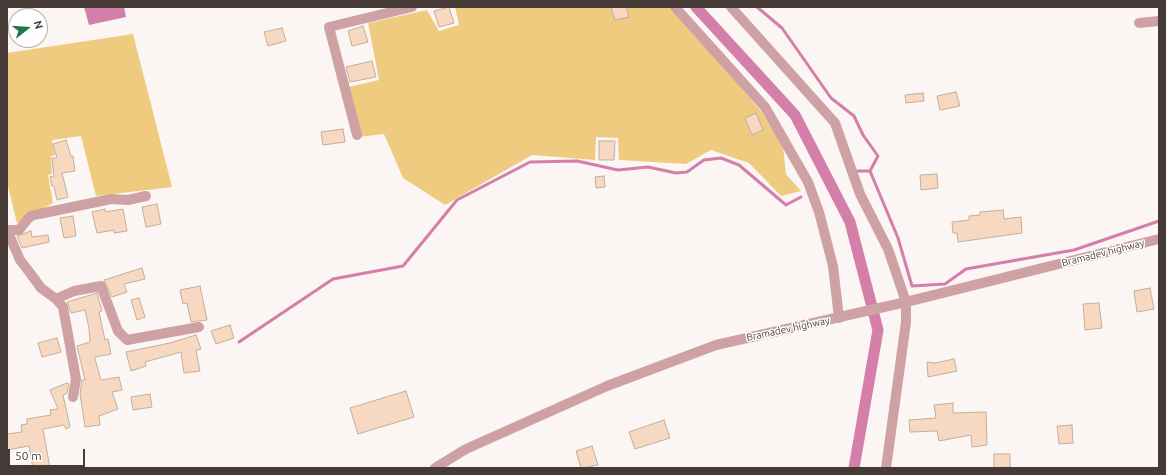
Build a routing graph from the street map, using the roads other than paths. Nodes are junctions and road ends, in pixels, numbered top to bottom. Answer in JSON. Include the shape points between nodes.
{"nodes":[{"id":1,"x":412,"y":7,"type":"edge"},
{"id":2,"x":675,"y":7,"type":"edge"},
{"id":3,"x":731,"y":7,"type":"edge"},
{"id":4,"x":1159,"y":21,"type":"edge"},
{"id":5,"x":1139,"y":23,"type":"dead end"},
{"id":6,"x":357,"y":135,"type":"dead end"},
{"id":7,"x":146,"y":196,"type":"dead end"},
{"id":8,"x":7,"y":230,"type":"edge"},
{"id":9,"x":1159,"y":239,"type":"edge"},
{"id":10,"x":56,"y":299,"type":"junction"},
{"id":11,"x":904,"y":302,"type":"junction"},
{"id":12,"x":842,"y":317,"type":"junction"},
{"id":13,"x":199,"y":327,"type":"dead end"},
{"id":14,"x":73,"y":397,"type":"dead end"},
{"id":15,"x":435,"y":468,"type":"edge"},
{"id":16,"x":886,"y":468,"type":"edge"}],
"edges":[{"from":1,"to":6,"type":"street","via":[[329,27]]},
{"from":2,"to":12,"type":"street","via":[[765,107],[808,182],[833,266]]},
{"from":3,"to":11,"type":"street","via":[[835,123],[860,194],[888,249]]},
{"from":4,"to":5,"type":"street"},
{"from":7,"to":8,"type":"street","via":[[128,200],[111,199],[31,216],[19,230]]},
{"from":8,"to":10,"type":"street","via":[[20,260],[42,288]]},
{"from":9,"to":11,"type":"street","name":"Bramadev highway"},
{"from":10,"to":13,"type":"street","via":[[74,291],[101,286],[118,331],[127,340]]},
{"from":10,"to":14,"type":"street","via":[[63,307],[74,364],[76,379]]},
{"from":11,"to":12,"type":"street","name":"Bramadev highway"},
{"from":11,"to":16,"type":"street","via":[[906,322]]},
{"from":12,"to":15,"type":"street","name":"Bramadev highway","via":[[716,345],[671,360],[466,449]]}]}
